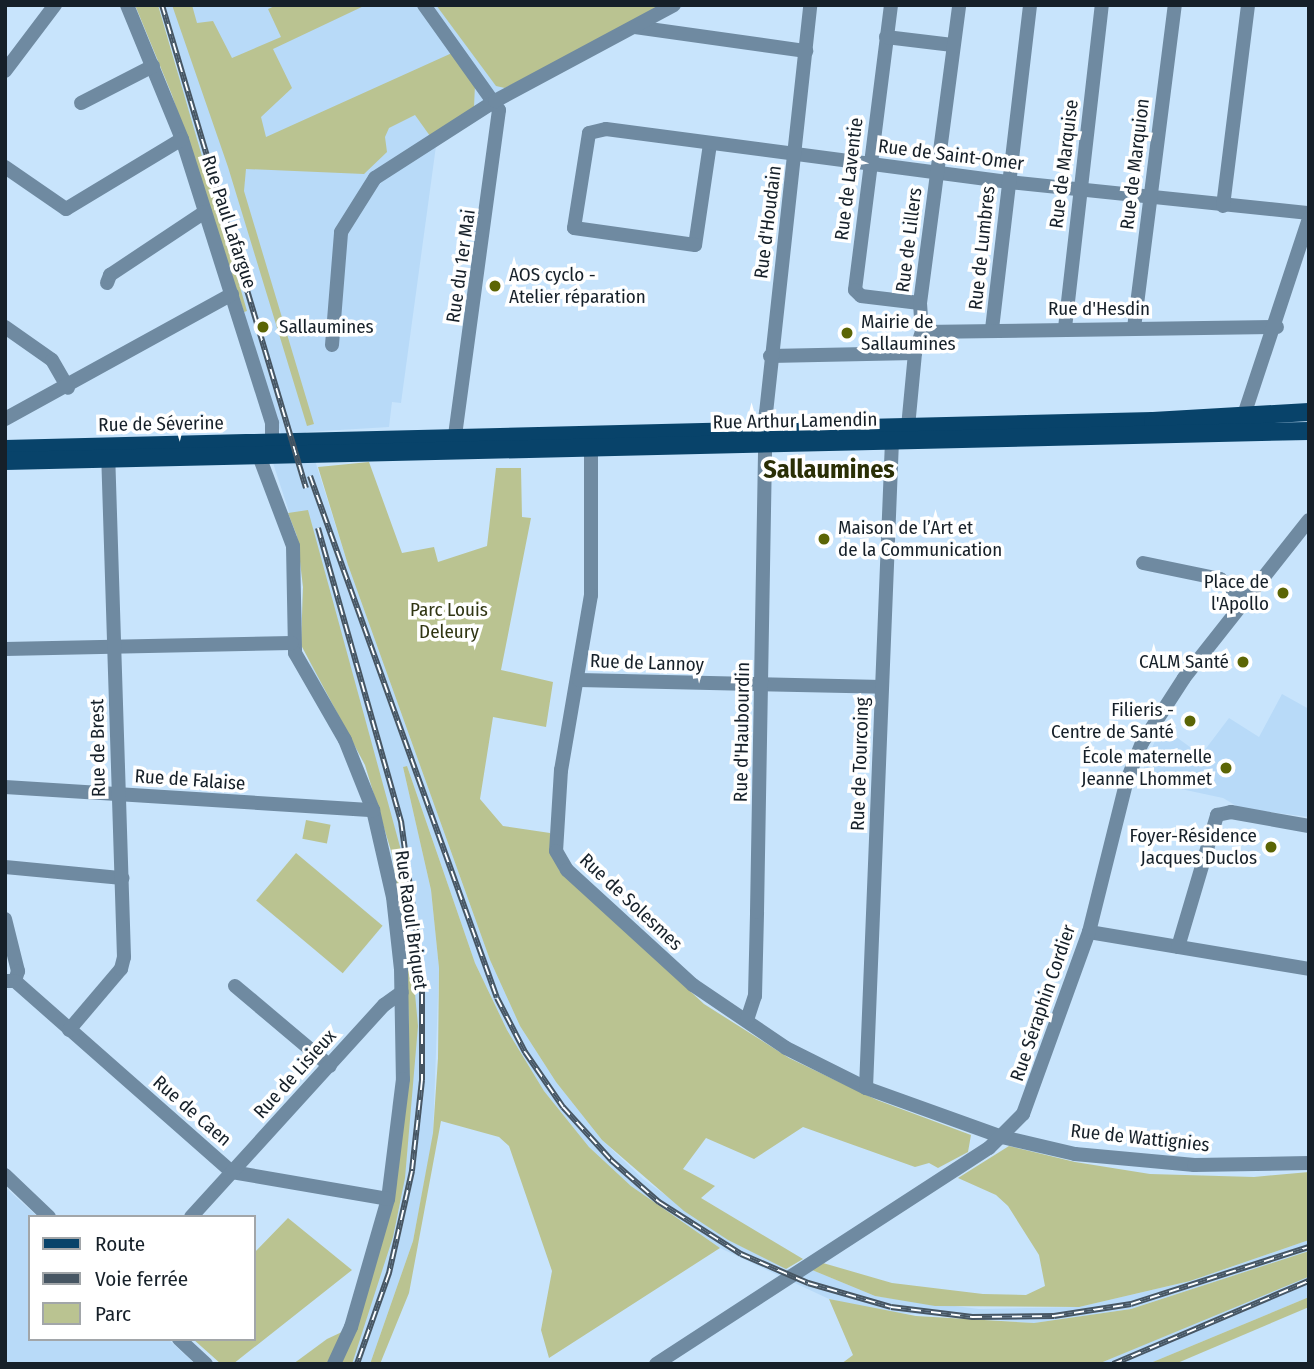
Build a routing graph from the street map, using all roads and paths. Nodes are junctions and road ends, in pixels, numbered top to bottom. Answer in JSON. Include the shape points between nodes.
{"nodes":[{"id":1,"x":55,"y":5,"type":"edge"},
{"id":2,"x":127,"y":5,"type":"edge"},
{"id":3,"x":424,"y":5,"type":"edge"},
{"id":4,"x":674,"y":5,"type":"edge"},
{"id":5,"x":810,"y":5,"type":"edge"},
{"id":6,"x":891,"y":5,"type":"edge"},
{"id":7,"x":959,"y":5,"type":"edge"},
{"id":8,"x":1030,"y":5,"type":"edge"},
{"id":9,"x":1102,"y":5,"type":"edge"},
{"id":10,"x":1175,"y":5,"type":"edge"},
{"id":11,"x":1248,"y":5,"type":"edge"},
{"id":12,"x":635,"y":27,"type":"junction"},
{"id":13,"x":886,"y":37,"type":"junction"},
{"id":14,"x":953,"y":45,"type":"junction"},
{"id":15,"x":806,"y":51,"type":"junction"},
{"id":16,"x":153,"y":66,"type":"junction"},
{"id":17,"x":5,"y":71,"type":"edge"},
{"id":18,"x":495,"y":101,"type":"junction"},
{"id":19,"x":81,"y":103,"type":"dead end"},
{"id":20,"x":182,"y":139,"type":"junction"},
{"id":21,"x":710,"y":144,"type":"junction"},
{"id":22,"x":796,"y":153,"type":"junction"},
{"id":23,"x":870,"y":164,"type":"junction"},
{"id":24,"x":5,"y":167,"type":"edge"},
{"id":25,"x":936,"y":172,"type":"junction"},
{"id":26,"x":1008,"y":182,"type":"junction"},
{"id":27,"x":1080,"y":189,"type":"junction"},
{"id":28,"x":1149,"y":197,"type":"junction"},
{"id":29,"x":1223,"y":206,"type":"junction"},
{"id":30,"x":205,"y":212,"type":"junction"},
{"id":31,"x":1309,"y":213,"type":"edge"},
{"id":32,"x":1309,"y":219,"type":"edge"},
{"id":33,"x":107,"y":283,"type":"dead end"},
{"id":34,"x":232,"y":295,"type":"junction"},
{"id":35,"x":920,"y":303,"type":"junction"},
{"id":36,"x":5,"y":327,"type":"edge"},
{"id":37,"x":1276,"y":327,"type":"junction"},
{"id":38,"x":1065,"y":328,"type":"junction"},
{"id":39,"x":1134,"y":328,"type":"junction"},
{"id":40,"x":992,"y":329,"type":"junction"},
{"id":41,"x":922,"y":332,"type":"junction"},
{"id":42,"x":332,"y":345,"type":"dead end"},
{"id":43,"x":915,"y":353,"type":"junction"},
{"id":44,"x":770,"y":356,"type":"junction"},
{"id":45,"x":68,"y":388,"type":"junction"},
{"id":46,"x":1309,"y":412,"type":"edge"},
{"id":47,"x":1243,"y":418,"type":"junction"},
{"id":48,"x":5,"y":419,"type":"edge"},
{"id":49,"x":1309,"y":431,"type":"edge"},
{"id":50,"x":902,"y":435,"type":"junction"},
{"id":51,"x":766,"y":437,"type":"junction"},
{"id":52,"x":318,"y":441,"type":"joint"},
{"id":53,"x":455,"y":444,"type":"junction"},
{"id":54,"x":591,"y":446,"type":"junction"},
{"id":55,"x":5,"y":449,"type":"edge"},
{"id":56,"x":108,"y":453,"type":"junction"},
{"id":57,"x":271,"y":453,"type":"junction"},
{"id":58,"x":5,"y":461,"type":"edge"},
{"id":59,"x":1309,"y":520,"type":"edge"},
{"id":60,"x":1143,"y":563,"type":"dead end"},
{"id":61,"x":1245,"y":599,"type":"junction"},
{"id":62,"x":292,"y":643,"type":"junction"},
{"id":63,"x":115,"y":646,"type":"junction"},
{"id":64,"x":5,"y":649,"type":"edge"},
{"id":65,"x":579,"y":680,"type":"junction"},
{"id":66,"x":762,"y":684,"type":"junction"},
{"id":67,"x":882,"y":687,"type":"junction"},
{"id":68,"x":5,"y":787,"type":"edge"},
{"id":69,"x":119,"y":795,"type":"junction"},
{"id":70,"x":373,"y":810,"type":"junction"},
{"id":71,"x":1309,"y":826,"type":"edge"},
{"id":72,"x":5,"y":867,"type":"edge"},
{"id":73,"x":122,"y":878,"type":"junction"},
{"id":74,"x":5,"y":919,"type":"edge"},
{"id":75,"x":1089,"y":932,"type":"junction"},
{"id":76,"x":1178,"y":947,"type":"junction"},
{"id":77,"x":1309,"y":970,"type":"edge"},
{"id":78,"x":10,"y":981,"type":"edge"},
{"id":79,"x":234,"y":986,"type":"dead end"},
{"id":80,"x":402,"y":992,"type":"junction"},
{"id":81,"x":747,"y":1020,"type":"junction"},
{"id":82,"x":69,"y":1030,"type":"junction"},
{"id":83,"x":330,"y":1066,"type":"junction"},
{"id":84,"x":866,"y":1088,"type":"junction"},
{"id":85,"x":970,"y":1126,"type":"joint"},
{"id":86,"x":1002,"y":1137,"type":"junction"},
{"id":87,"x":1309,"y":1163,"type":"edge"},
{"id":88,"x":232,"y":1172,"type":"junction"},
{"id":89,"x":5,"y":1175,"type":"edge"},
{"id":90,"x":387,"y":1199,"type":"junction"},
{"id":91,"x":47,"y":1215,"type":"edge"},
{"id":92,"x":193,"y":1215,"type":"edge"},
{"id":93,"x":182,"y":1341,"type":"edge"},
{"id":94,"x":206,"y":1364,"type":"edge"},
{"id":95,"x":334,"y":1364,"type":"edge"},
{"id":96,"x":656,"y":1364,"type":"edge"}],
"edges":[{"from":1,"to":17,"type":"street"},
{"from":2,"to":16,"type":"street","name":"Rue Paul Lafargue"},
{"from":3,"to":18,"type":"street"},
{"from":4,"to":12,"type":"street"},
{"from":5,"to":15,"type":"street","name":"Rue d'Houdain"},
{"from":6,"to":13,"type":"street","name":"Rue de Laventie"},
{"from":7,"to":14,"type":"street","name":"Rue de Lillers"},
{"from":8,"to":26,"type":"street","name":"Rue de Lumbres"},
{"from":9,"to":27,"type":"street","name":"Rue de Marquise"},
{"from":10,"to":28,"type":"street","name":"Rue de Marquion"},
{"from":11,"to":29,"type":"street"},
{"from":12,"to":15,"type":"street"},
{"from":12,"to":18,"type":"street"},
{"from":13,"to":14,"type":"street"},
{"from":13,"to":23,"type":"street","name":"Rue de Laventie"},
{"from":14,"to":25,"type":"street","name":"Rue de Lillers"},
{"from":15,"to":22,"type":"street","name":"Rue d'Houdain"},
{"from":16,"to":19,"type":"street"},
{"from":16,"to":20,"type":"street","name":"Rue Paul Lafargue"},
{"from":18,"to":42,"type":"street","via":[[375,178],[341,232]]},
{"from":18,"to":53,"type":"street","name":"Rue du 1er Mai","via":[[500,119]]},
{"from":20,"to":24,"type":"street","via":[[66,209]]},
{"from":20,"to":30,"type":"street","name":"Rue Paul Lafargue"},
{"from":21,"to":21,"type":"street","name":"Rue de Saint-Omer","via":[[606,129],[589,133],[574,228],[695,245]]},
{"from":21,"to":22,"type":"street","name":"Rue de Saint-Omer"},
{"from":22,"to":23,"type":"street","name":"Rue de Saint-Omer"},
{"from":22,"to":44,"type":"street","name":"Rue d'Houdain"},
{"from":23,"to":25,"type":"street","name":"Rue de Saint-Omer"},
{"from":23,"to":35,"type":"street","name":"Rue de Laventie","via":[[855,290],[861,296]]},
{"from":25,"to":26,"type":"street","name":"Rue de Saint-Omer"},
{"from":25,"to":35,"type":"street","name":"Rue de Lillers"},
{"from":26,"to":27,"type":"street","name":"Rue de Saint-Omer"},
{"from":26,"to":40,"type":"street","name":"Rue de Lumbres"},
{"from":27,"to":28,"type":"street","name":"Rue de Saint-Omer"},
{"from":27,"to":38,"type":"street","name":"Rue de Marquise"},
{"from":28,"to":29,"type":"street","name":"Rue de Saint-Omer"},
{"from":28,"to":39,"type":"street","name":"Rue de Marquion"},
{"from":29,"to":31,"type":"street","name":"Rue de Saint-Omer"},
{"from":30,"to":33,"type":"street","via":[[110,275]]},
{"from":30,"to":34,"type":"street","name":"Rue Paul Lafargue"},
{"from":32,"to":37,"type":"street"},
{"from":34,"to":45,"type":"street"},
{"from":34,"to":57,"type":"street","name":"Rue Paul Lafargue"},
{"from":35,"to":41,"type":"street","name":"Rue de Lillers"},
{"from":36,"to":45,"type":"street","via":[[52,360]]},
{"from":37,"to":39,"type":"street","name":"Rue d'Hesdin"},
{"from":37,"to":47,"type":"street"},
{"from":38,"to":39,"type":"street","name":"Rue d'Hesdin"},
{"from":38,"to":40,"type":"street","name":"Rue d'Hesdin"},
{"from":40,"to":41,"type":"street","name":"Rue d'Hesdin"},
{"from":41,"to":43,"type":"street","name":"Rue de Lillers"},
{"from":43,"to":44,"type":"street"},
{"from":43,"to":50,"type":"street","name":"Rue de Lillers"},
{"from":44,"to":51,"type":"street","name":"Rue d'Houdain"},
{"from":45,"to":48,"type":"street"},
{"from":46,"to":47,"type":"main road","name":"Rue Arthur Lamendin"},
{"from":47,"to":50,"type":"main road","name":"Rue Arthur Lamendin"},
{"from":49,"to":50,"type":"main road","name":"Rue Arthur Lamendin"},
{"from":50,"to":51,"type":"main road","name":"Rue Arthur Lamendin"},
{"from":50,"to":67,"type":"street","name":"Rue de Tourcoing","via":[[889,509]]},
{"from":51,"to":53,"type":"main road","name":"Rue Arthur Lamendin"},
{"from":51,"to":54,"type":"main road","name":"Rue Arthur Lamendin"},
{"from":51,"to":66,"type":"street","name":"Rue d'Haubourdin"},
{"from":52,"to":53,"type":"main road","name":"Rue Arthur Lamendin"},
{"from":52,"to":57,"type":"main road","name":"Rue de Séverine"},
{"from":53,"to":54,"type":"main road","name":"Rue Arthur Lamendin"},
{"from":53,"to":57,"type":"main road","name":"Rue Arthur Lamendin"},
{"from":54,"to":65,"type":"street","name":"Rue de Solesmes","via":[[591,594]]},
{"from":55,"to":56,"type":"main road","name":"Rue de Séverine"},
{"from":56,"to":57,"type":"main road","name":"Rue de Séverine"},
{"from":56,"to":58,"type":"main road","name":"Rue de Séverine"},
{"from":56,"to":63,"type":"street","name":"Rue de Brest"},
{"from":57,"to":62,"type":"street","name":"Rue Raoul Briquet","via":[[293,546],[297,584]]},
{"from":59,"to":61,"type":"street","name":"Rue Séraphin Cordier"},
{"from":60,"to":61,"type":"street","via":[[1220,579]]},
{"from":61,"to":75,"type":"street","name":"Rue Séraphin Cordier","via":[[1184,678],[1142,743],[1127,780]]},
{"from":62,"to":63,"type":"street"},
{"from":62,"to":70,"type":"street","name":"Rue Raoul Briquet","via":[[303,671],[345,740]]},
{"from":63,"to":64,"type":"street"},
{"from":63,"to":69,"type":"street","name":"Rue de Brest"},
{"from":65,"to":66,"type":"street","name":"Rue de Lannoy"},
{"from":65,"to":81,"type":"street","name":"Rue de Solesmes","via":[[561,769],[558,860],[693,985]]},
{"from":66,"to":67,"type":"street","name":"Rue de Lannoy"},
{"from":66,"to":81,"type":"street","name":"Rue d'Haubourdin","via":[[755,996]]},
{"from":67,"to":84,"type":"street","name":"Rue de Tourcoing"},
{"from":68,"to":69,"type":"street","name":"Rue de Falaise"},
{"from":69,"to":70,"type":"street","name":"Rue de Falaise"},
{"from":69,"to":73,"type":"street","name":"Rue de Brest"},
{"from":70,"to":80,"type":"street","name":"Rue Raoul Briquet","via":[[393,897]]},
{"from":71,"to":76,"type":"street","via":[[1231,812],[1217,815]]},
{"from":72,"to":73,"type":"street"},
{"from":73,"to":82,"type":"street","name":"Rue de Brest","via":[[121,970]]},
{"from":74,"to":78,"type":"street","via":[[18,971]]},
{"from":75,"to":76,"type":"street"},
{"from":75,"to":86,"type":"street","name":"Rue Séraphin Cordier","via":[[1030,1102]]},
{"from":76,"to":77,"type":"street"},
{"from":78,"to":82,"type":"street","name":"Rue de Caen"},
{"from":79,"to":83,"type":"street"},
{"from":80,"to":83,"type":"street","name":"Rue de Lisieux","via":[[384,1005]]},
{"from":80,"to":90,"type":"street","name":"Rue Raoul Briquet","via":[[403,1079]]},
{"from":81,"to":84,"type":"street","name":"Rue de Solesmes","via":[[786,1048]]},
{"from":82,"to":88,"type":"street","name":"Rue de Caen"},
{"from":83,"to":88,"type":"street","name":"Rue de Lisieux"},
{"from":84,"to":85,"type":"street","name":"Rue de Solesmes"},
{"from":85,"to":86,"type":"street","name":"Rue de Wattignies"},
{"from":86,"to":87,"type":"street","name":"Rue de Wattignies","via":[[1075,1154],[1194,1165]]},
{"from":86,"to":96,"type":"street","name":"Rue Séraphin Cordier"},
{"from":88,"to":90,"type":"street","name":"Rue de Caen"},
{"from":88,"to":92,"type":"street","name":"Rue de Lisieux"},
{"from":89,"to":91,"type":"street"},
{"from":90,"to":95,"type":"street","name":"Rue Raoul Briquet","via":[[351,1327]]},
{"from":93,"to":94,"type":"street"}]}
